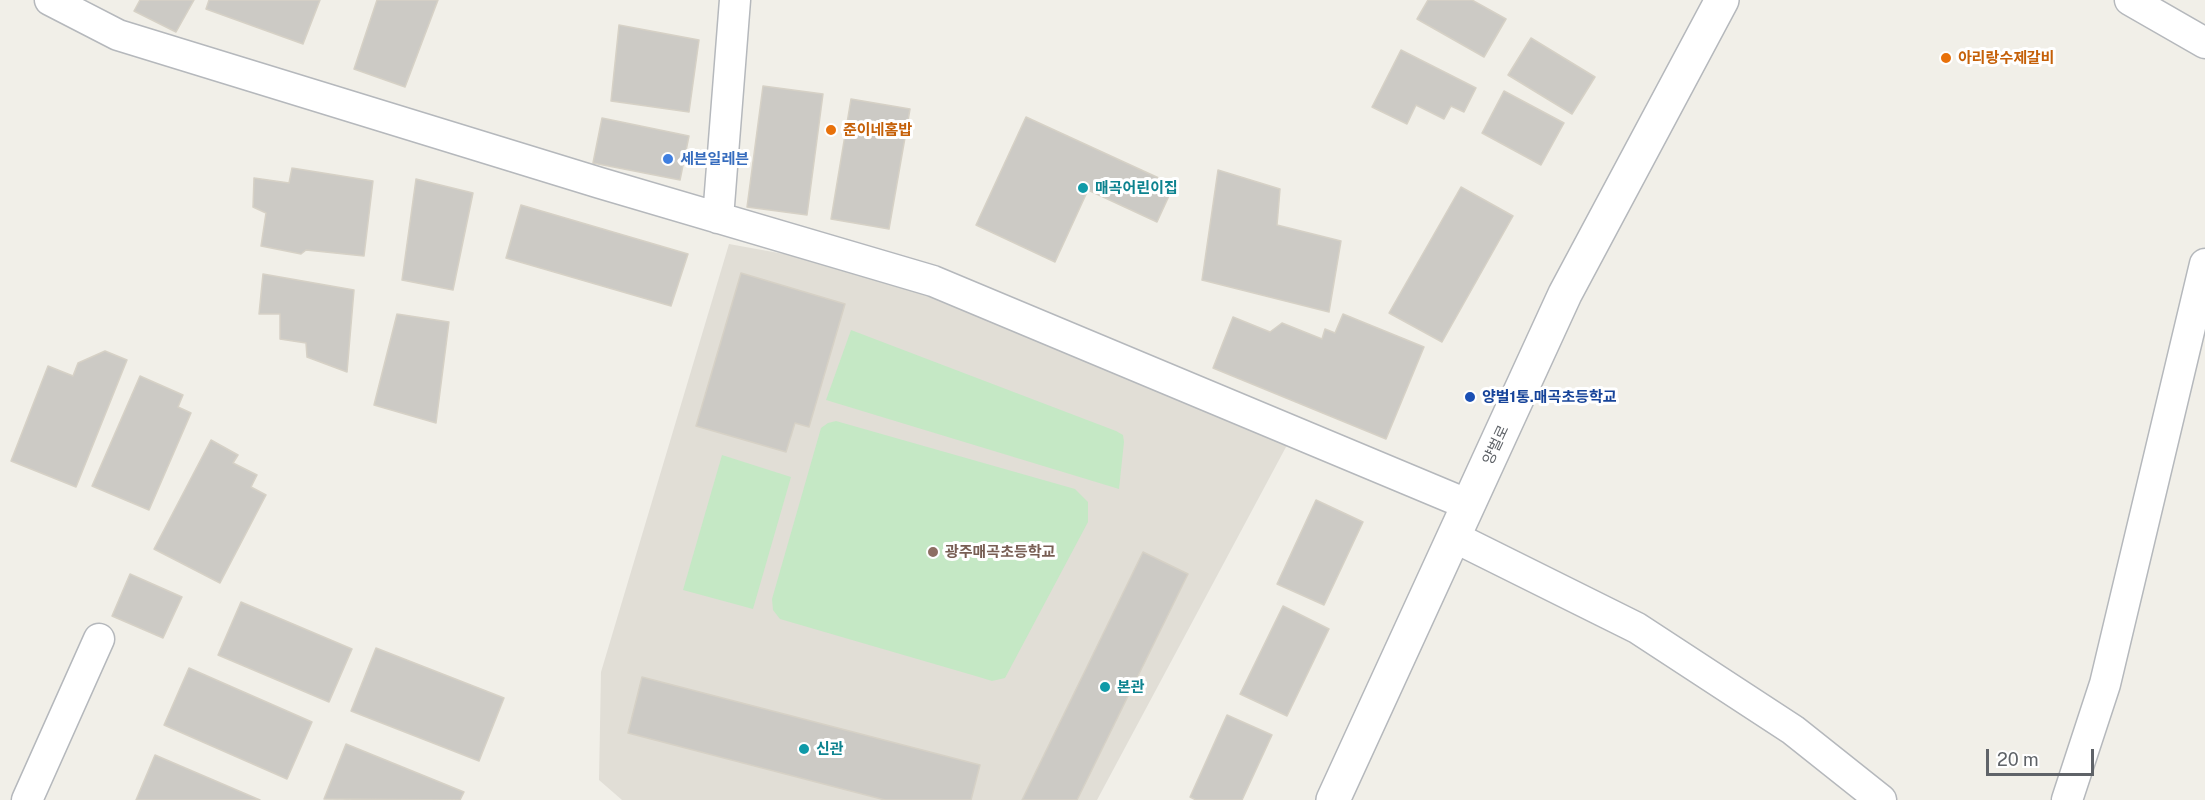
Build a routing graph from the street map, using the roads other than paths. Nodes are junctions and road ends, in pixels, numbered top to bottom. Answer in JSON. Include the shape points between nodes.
{"nodes":[{"id":1,"x":50,"y":0,"type":"edge"},
{"id":2,"x":735,"y":0,"type":"edge"},
{"id":3,"x":1722,"y":0,"type":"edge"},
{"id":4,"x":2130,"y":0,"type":"edge"},
{"id":5,"x":2205,"y":43,"type":"edge"},
{"id":6,"x":718,"y":218,"type":"junction"},
{"id":7,"x":2205,"y":264,"type":"edge"},
{"id":8,"x":1469,"y":505,"type":"junction"},
{"id":9,"x":1454,"y":537,"type":"junction"},
{"id":10,"x":99,"y":639,"type":"dead end"},
{"id":11,"x":27,"y":800,"type":"edge"},
{"id":12,"x":1333,"y":800,"type":"edge"},
{"id":13,"x":1881,"y":800,"type":"edge"},
{"id":14,"x":2067,"y":800,"type":"edge"}],
"edges":[{"from":1,"to":6,"type":"street","via":[[117,35]]},
{"from":2,"to":6,"type":"street"},
{"from":3,"to":8,"type":"street","name":"양벌로","via":[[1565,294]]},
{"from":4,"to":5,"type":"street"},
{"from":6,"to":8,"type":"street","via":[[933,281]]},
{"from":7,"to":14,"type":"street","via":[[2105,684]]},
{"from":8,"to":9,"type":"street","name":"양벌로"},
{"from":9,"to":12,"type":"street","name":"양벌로"},
{"from":9,"to":13,"type":"street","via":[[1637,628],[1793,730]]},
{"from":10,"to":11,"type":"street"}]}
